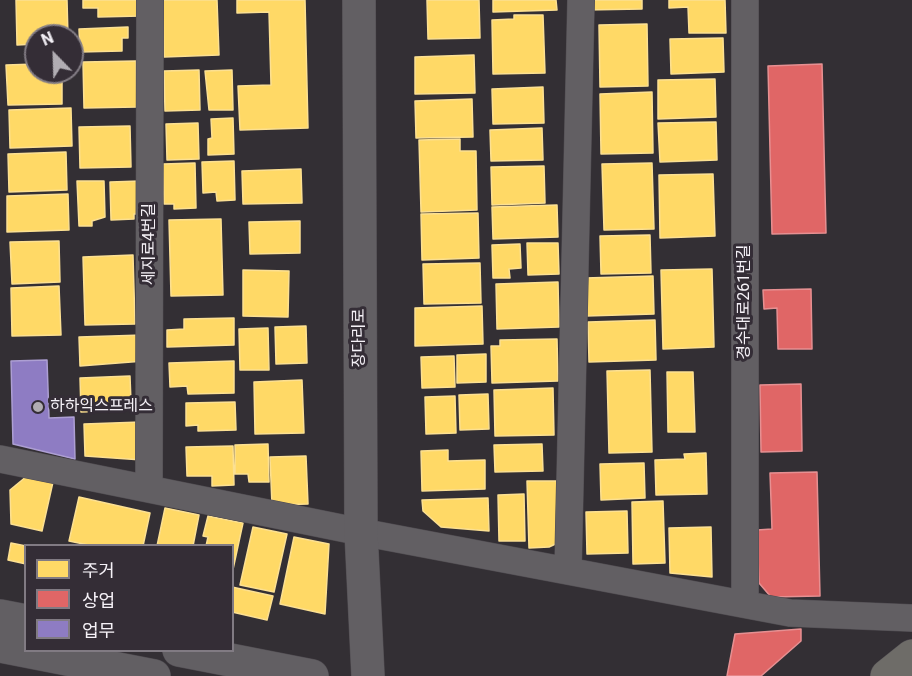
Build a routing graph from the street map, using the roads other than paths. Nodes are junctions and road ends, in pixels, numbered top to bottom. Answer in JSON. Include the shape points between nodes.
{"nodes":[{"id":1,"x":150,"y":0,"type":"edge"},
{"id":2,"x":359,"y":0,"type":"edge"},
{"id":3,"x":581,"y":0,"type":"edge"},
{"id":4,"x":745,"y":0,"type":"edge"},
{"id":5,"x":0,"y":459,"type":"edge"},
{"id":6,"x":149,"y":489,"type":"junction"},
{"id":7,"x":361,"y":532,"type":"junction"},
{"id":8,"x":568,"y":571,"type":"junction"},
{"id":9,"x":745,"y":604,"type":"junction"},
{"id":10,"x":0,"y":616,"type":"edge"},
{"id":11,"x":912,"y":618,"type":"edge"},
{"id":12,"x":24,"y":621,"type":"edge"},
{"id":13,"x":0,"y":646,"type":"edge"},
{"id":14,"x":24,"y":651,"type":"edge"},
{"id":15,"x":31,"y":652,"type":"edge"},
{"id":16,"x":184,"y":652,"type":"edge"},
{"id":17,"x":912,"y":656,"type":"edge"},
{"id":18,"x":154,"y":676,"type":"edge"},
{"id":19,"x":312,"y":676,"type":"edge"},
{"id":20,"x":368,"y":676,"type":"edge"},
{"id":21,"x":887,"y":676,"type":"edge"}],
"edges":[{"from":1,"to":6,"type":"street","name":"세지로4번길"},
{"from":2,"to":7,"type":"street","name":"장다리로"},
{"from":3,"to":8,"type":"street"},
{"from":4,"to":9,"type":"street","name":"경수대로261번길"},
{"from":5,"to":6,"type":"street"},
{"from":6,"to":7,"type":"street"},
{"from":7,"to":8,"type":"street"},
{"from":7,"to":20,"type":"street","name":"장다리로"},
{"from":8,"to":9,"type":"street"},
{"from":9,"to":11,"type":"street","via":[[790,613]]},
{"from":10,"to":12,"type":"street"},
{"from":13,"to":14,"type":"street"},
{"from":15,"to":18,"type":"street"},
{"from":16,"to":19,"type":"street"},
{"from":17,"to":21,"type":"main road"}]}
